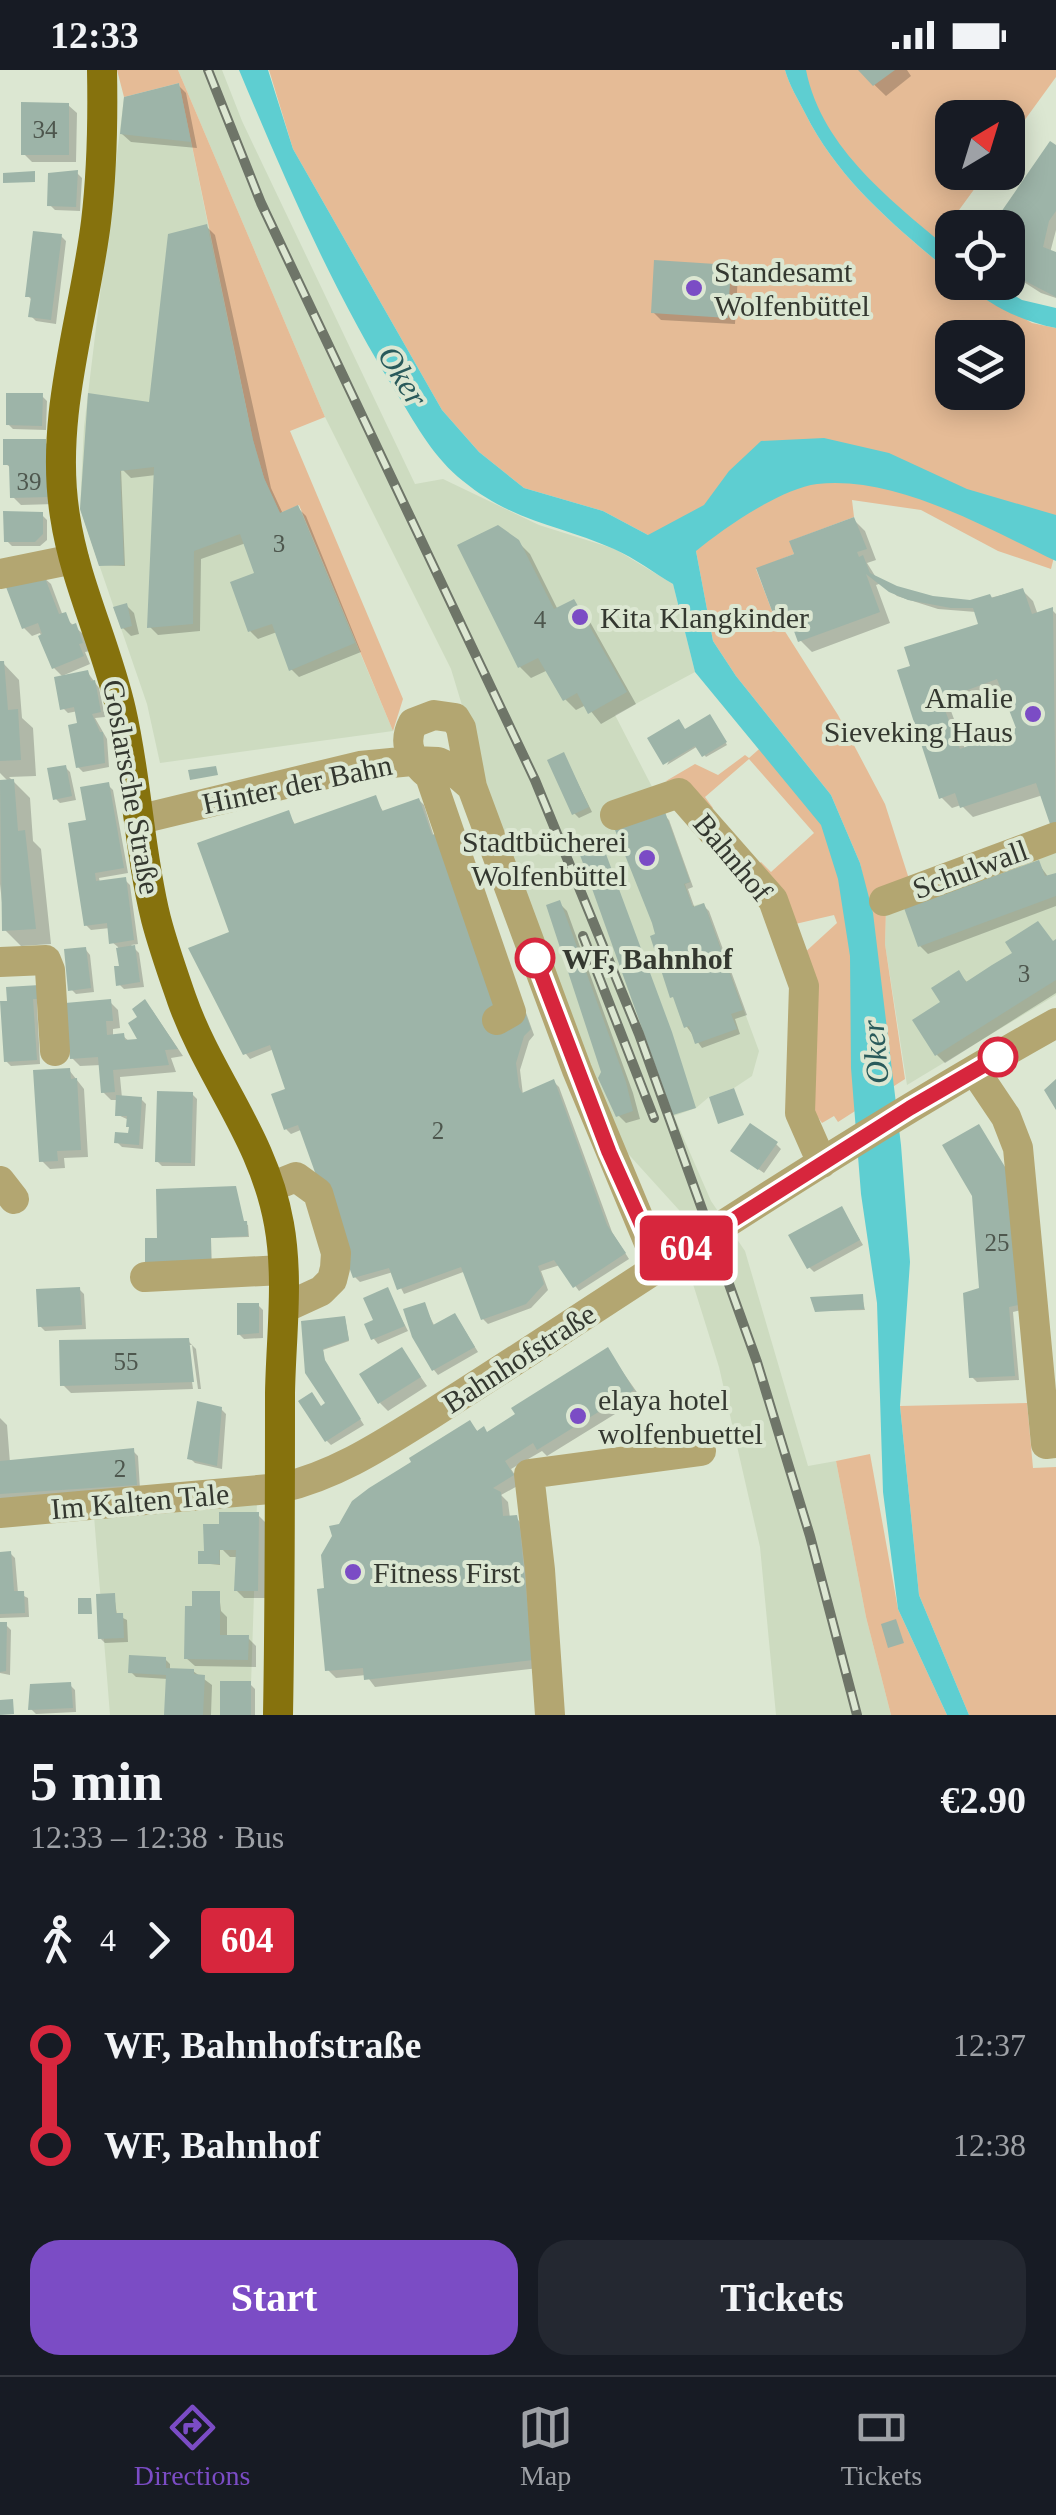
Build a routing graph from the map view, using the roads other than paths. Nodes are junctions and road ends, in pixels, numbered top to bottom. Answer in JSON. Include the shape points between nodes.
{"nodes":[{"id":1,"x":102,"y":70,"type":"edge"},
{"id":2,"x":74,"y":559,"type":"junction"},
{"id":3,"x":0,"y":574,"type":"edge"},
{"id":4,"x":412,"y":761,"type":"junction"},
{"id":5,"x":472,"y":787,"type":"junction"},
{"id":6,"x":615,"y":815,"type":"dead end"},
{"id":7,"x":140,"y":819,"type":"junction"},
{"id":8,"x":1056,"y":837,"type":"edge"},
{"id":9,"x":884,"y":902,"type":"dead end"},
{"id":10,"x":0,"y":962,"type":"edge"},
{"id":11,"x":497,"y":1020,"type":"dead end"},
{"id":12,"x":1056,"y":1024,"type":"edge"},
{"id":13,"x":56,"y":1051,"type":"dead end"},
{"id":14,"x":975,"y":1071,"type":"junction"},
{"id":15,"x":835,"y":1155,"type":"junction"},
{"id":16,"x":271,"y":1187,"type":"junction"},
{"id":17,"x":660,"y":1266,"type":"junction"},
{"id":18,"x":282,"y":1270,"type":"junction"},
{"id":19,"x":145,"y":1277,"type":"dead end"},
{"id":20,"x":284,"y":1308,"type":"junction"},
{"id":21,"x":1056,"y":1443,"type":"edge"},
{"id":22,"x":700,"y":1451,"type":"dead end"},
{"id":23,"x":281,"y":1488,"type":"junction"},
{"id":24,"x":0,"y":1514,"type":"edge"},
{"id":25,"x":278,"y":1715,"type":"edge"},
{"id":26,"x":550,"y":1715,"type":"edge"}],
"edges":[{"from":1,"to":2,"type":"main road","name":"Goslarsche Straße","via":[[96,224],[61,445]]},
{"from":2,"to":3,"type":"street"},
{"from":2,"to":7,"type":"main road","name":"Goslarsche Straße","via":[[114,676]]},
{"from":4,"to":5,"type":"street","name":"Hinter der Bahn","via":[[438,762]]},
{"from":4,"to":5,"type":"street","via":[[406,735],[413,723],[434,715],[455,718]]},
{"from":4,"to":7,"type":"street","name":"Hinter der Bahn","via":[[360,766]]},
{"from":4,"to":11,"type":"street","via":[[430,776],[511,1012]]},
{"from":5,"to":17,"type":"street","via":[[590,1103]]},
{"from":6,"to":15,"type":"street","name":"Bahnhof","via":[[679,793],[773,900],[804,986],[800,1113]]},
{"from":7,"to":16,"type":"main road","name":"Goslarsche Straße","via":[[156,918],[183,1004]]},
{"from":8,"to":9,"type":"street","name":"Schulwall"},
{"from":10,"to":13,"type":"street","via":[[46,960]]},
{"from":12,"to":14,"type":"street","name":"Bahnhofstraße"},
{"from":14,"to":15,"type":"street","name":"Bahnhofstraße"},
{"from":14,"to":21,"type":"street","via":[[1018,1148],[1046,1444]]},
{"from":15,"to":17,"type":"street","name":"Bahnhofstraße"},
{"from":16,"to":18,"type":"main road","name":"Goslarsche Straße"},
{"from":16,"to":20,"type":"street","via":[[296,1177],[318,1192],[336,1253],[332,1280]]},
{"from":17,"to":23,"type":"street","name":"Bahnhofstraße","via":[[344,1467]]},
{"from":18,"to":19,"type":"street"},
{"from":18,"to":20,"type":"main road","name":"Goslarsche Straße"},
{"from":20,"to":23,"type":"main road","name":"Goslarsche Straße"},
{"from":22,"to":26,"type":"street","via":[[528,1474]]},
{"from":23,"to":24,"type":"street","name":"Im Kalten Tale"},
{"from":23,"to":25,"type":"main road","name":"Goslarsche Straße"}]}
